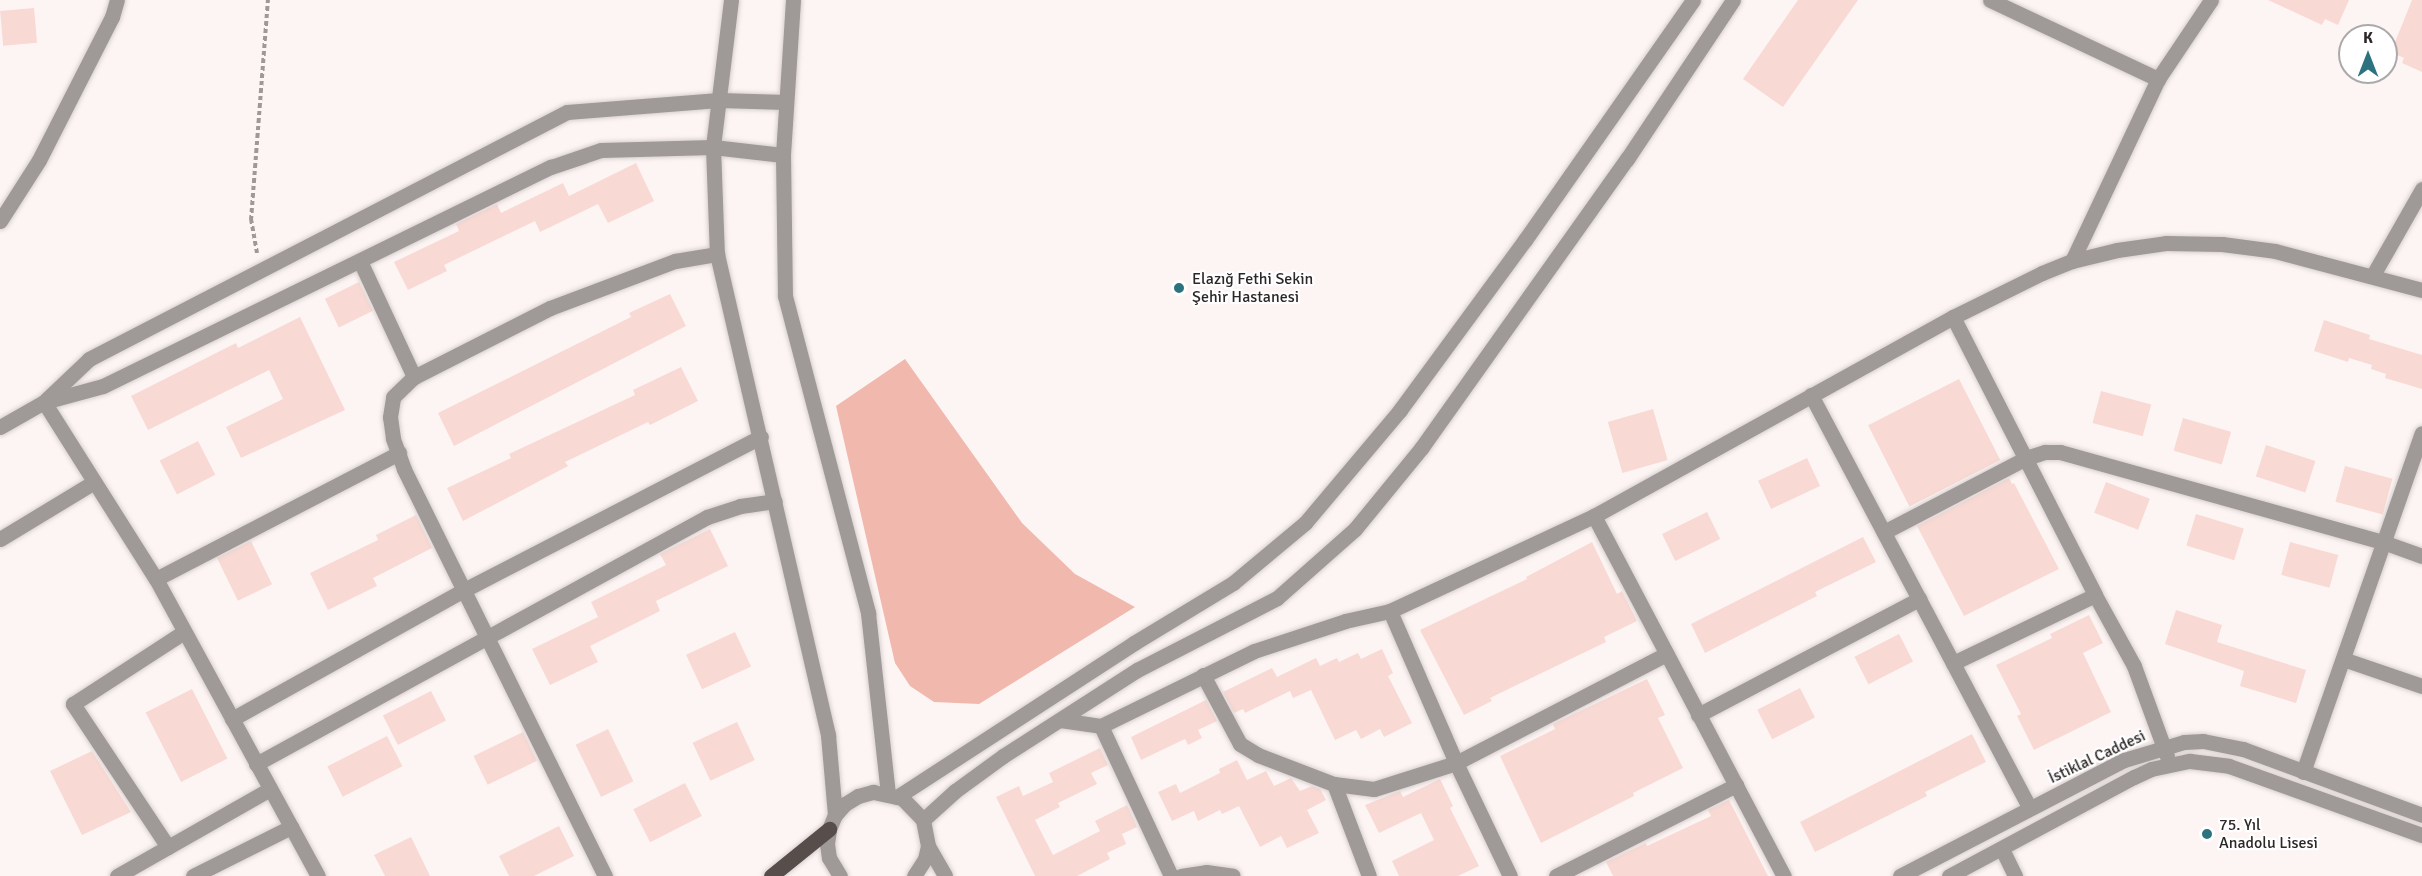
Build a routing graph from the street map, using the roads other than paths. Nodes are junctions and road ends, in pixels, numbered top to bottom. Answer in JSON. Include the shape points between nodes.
{"nodes":[{"id":1,"x":117,"y":0,"type":"edge"},
{"id":2,"x":731,"y":0,"type":"edge"},
{"id":3,"x":793,"y":0,"type":"edge"},
{"id":4,"x":1733,"y":0,"type":"edge"},
{"id":5,"x":1990,"y":0,"type":"edge"},
{"id":6,"x":2211,"y":0,"type":"edge"},
{"id":7,"x":1691,"y":1,"type":"edge"},
{"id":8,"x":2158,"y":79,"type":"junction"},
{"id":9,"x":719,"y":100,"type":"junction"},
{"id":10,"x":786,"y":102,"type":"junction"},
{"id":11,"x":713,"y":147,"type":"junction"},
{"id":12,"x":783,"y":155,"type":"junction"},
{"id":13,"x":2422,"y":189,"type":"edge"},
{"id":14,"x":0,"y":221,"type":"edge"},
{"id":15,"x":717,"y":254,"type":"junction"},
{"id":16,"x":360,"y":261,"type":"junction"},
{"id":17,"x":2072,"y":261,"type":"junction"},
{"id":18,"x":2373,"y":275,"type":"junction"},
{"id":19,"x":2422,"y":290,"type":"edge"},
{"id":20,"x":1953,"y":317,"type":"junction"},
{"id":21,"x":414,"y":377,"type":"junction"},
{"id":22,"x":1811,"y":395,"type":"junction"},
{"id":23,"x":44,"y":402,"type":"junction"},
{"id":24,"x":0,"y":427,"type":"edge"},
{"id":25,"x":2422,"y":433,"type":"edge"},
{"id":26,"x":761,"y":437,"type":"junction"},
{"id":27,"x":399,"y":453,"type":"junction"},
{"id":28,"x":2026,"y":458,"type":"junction"},
{"id":29,"x":94,"y":482,"type":"junction"},
{"id":30,"x":775,"y":501,"type":"junction"},
{"id":31,"x":1593,"y":516,"type":"junction"},
{"id":32,"x":1884,"y":532,"type":"junction"},
{"id":33,"x":0,"y":539,"type":"edge"},
{"id":34,"x":2383,"y":542,"type":"junction"},
{"id":35,"x":2422,"y":556,"type":"edge"},
{"id":36,"x":156,"y":579,"type":"junction"},
{"id":37,"x":464,"y":590,"type":"junction"},
{"id":38,"x":2095,"y":595,"type":"junction"},
{"id":39,"x":1919,"y":599,"type":"junction"},
{"id":40,"x":1390,"y":611,"type":"junction"},
{"id":41,"x":184,"y":632,"type":"junction"},
{"id":42,"x":487,"y":636,"type":"junction"},
{"id":43,"x":1666,"y":654,"type":"junction"},
{"id":44,"x":2343,"y":659,"type":"junction"},
{"id":45,"x":1953,"y":663,"type":"junction"},
{"id":46,"x":1203,"y":675,"type":"junction"},
{"id":47,"x":2422,"y":686,"type":"edge"},
{"id":48,"x":1698,"y":715,"type":"junction"},
{"id":49,"x":232,"y":719,"type":"junction"},
{"id":50,"x":1060,"y":720,"type":"junction"},
{"id":51,"x":1101,"y":726,"type":"junction"},
{"id":52,"x":2164,"y":746,"type":"junction"},
{"id":53,"x":1456,"y":763,"type":"junction"},
{"id":54,"x":256,"y":764,"type":"junction"},
{"id":55,"x":2170,"y":764,"type":"junction"},
{"id":56,"x":2304,"y":772,"type":"junction"},
{"id":57,"x":1334,"y":784,"type":"junction"},
{"id":58,"x":1736,"y":785,"type":"junction"},
{"id":59,"x":270,"y":789,"type":"junction"},
{"id":60,"x":892,"y":795,"type":"junction"},
{"id":61,"x":2030,"y":808,"type":"junction"},
{"id":62,"x":2422,"y":815,"type":"edge"},
{"id":63,"x":923,"y":820,"type":"junction"},
{"id":64,"x":832,"y":822,"type":"junction"},
{"id":65,"x":291,"y":827,"type":"junction"},
{"id":66,"x":2422,"y":835,"type":"edge"},
{"id":67,"x":928,"y":846,"type":"junction"},
{"id":68,"x":168,"y":847,"type":"junction"},
{"id":69,"x":2002,"y":849,"type":"junction"},
{"id":70,"x":117,"y":876,"type":"edge"},
{"id":71,"x":193,"y":876,"type":"edge"},
{"id":72,"x":318,"y":876,"type":"edge"},
{"id":73,"x":605,"y":876,"type":"edge"},
{"id":74,"x":771,"y":876,"type":"edge"},
{"id":75,"x":840,"y":876,"type":"edge"},
{"id":76,"x":914,"y":876,"type":"edge"},
{"id":77,"x":945,"y":876,"type":"edge"},
{"id":78,"x":1171,"y":876,"type":"edge"},
{"id":79,"x":1181,"y":876,"type":"edge"},
{"id":80,"x":1233,"y":876,"type":"edge"},
{"id":81,"x":1369,"y":876,"type":"edge"},
{"id":82,"x":1510,"y":876,"type":"edge"},
{"id":83,"x":1556,"y":876,"type":"edge"},
{"id":84,"x":1784,"y":876,"type":"edge"},
{"id":85,"x":1900,"y":876,"type":"edge"},
{"id":86,"x":1949,"y":876,"type":"edge"},
{"id":87,"x":2015,"y":876,"type":"edge"}],
"edges":[{"from":1,"to":14,"type":"street","via":[[39,160]]},
{"from":2,"to":9,"type":"street"},
{"from":3,"to":10,"type":"street"},
{"from":4,"to":50,"type":"street","via":[[1627,159],[1422,447],[1355,529],[1277,598],[1137,670]]},
{"from":5,"to":8,"type":"street"},
{"from":6,"to":8,"type":"street"},
{"from":7,"to":60,"type":"street","via":[[1525,240],[1400,410],[1305,523],[1233,583]]},
{"from":8,"to":17,"type":"street"},
{"from":9,"to":10,"type":"street"},
{"from":9,"to":11,"type":"street"},
{"from":9,"to":23,"type":"street","via":[[567,112],[89,359]]},
{"from":10,"to":12,"type":"street"},
{"from":11,"to":12,"type":"street"},
{"from":11,"to":15,"type":"street"},
{"from":11,"to":16,"type":"street","via":[[601,150],[551,167]]},
{"from":12,"to":60,"type":"street","via":[[785,296],[868,613]]},
{"from":13,"to":18,"type":"street"},
{"from":15,"to":21,"type":"street","via":[[675,261],[550,308]]},
{"from":15,"to":26,"type":"street"},
{"from":16,"to":21,"type":"street"},
{"from":16,"to":23,"type":"street","via":[[103,386]]},
{"from":17,"to":18,"type":"street","via":[[2166,243],[2222,244],[2275,251]]},
{"from":17,"to":20,"type":"street"},
{"from":18,"to":19,"type":"street"},
{"from":20,"to":22,"type":"street"},
{"from":20,"to":28,"type":"street"},
{"from":21,"to":27,"type":"street","via":[[393,397],[390,417]]},
{"from":22,"to":31,"type":"street"},
{"from":22,"to":32,"type":"street"},
{"from":23,"to":24,"type":"street"},
{"from":23,"to":29,"type":"street"},
{"from":25,"to":34,"type":"street"},
{"from":26,"to":30,"type":"street"},
{"from":26,"to":37,"type":"street"},
{"from":27,"to":36,"type":"street"},
{"from":27,"to":37,"type":"street"},
{"from":28,"to":32,"type":"street"},
{"from":28,"to":34,"type":"street","via":[[2044,452],[2076,455]]},
{"from":28,"to":38,"type":"street"},
{"from":29,"to":33,"type":"street"},
{"from":29,"to":36,"type":"street"},
{"from":30,"to":42,"type":"street","via":[[740,506],[707,517]]},
{"from":30,"to":64,"type":"street","via":[[828,735]]},
{"from":31,"to":40,"type":"street"},
{"from":31,"to":43,"type":"street"},
{"from":32,"to":39,"type":"street"},
{"from":34,"to":35,"type":"street"},
{"from":34,"to":44,"type":"street"},
{"from":36,"to":41,"type":"street"},
{"from":37,"to":42,"type":"street"},
{"from":37,"to":49,"type":"street"},
{"from":38,"to":45,"type":"street"},
{"from":38,"to":52,"type":"street","via":[[2134,666]]},
{"from":39,"to":45,"type":"street"},
{"from":39,"to":48,"type":"street"},
{"from":40,"to":46,"type":"street","via":[[1298,635]]},
{"from":40,"to":53,"type":"street"},
{"from":41,"to":49,"type":"street"},
{"from":41,"to":68,"type":"street","via":[[73,704]]},
{"from":42,"to":54,"type":"street"},
{"from":42,"to":73,"type":"street"},
{"from":43,"to":48,"type":"street"},
{"from":43,"to":53,"type":"street"},
{"from":44,"to":47,"type":"street"},
{"from":44,"to":56,"type":"street"},
{"from":45,"to":61,"type":"street"},
{"from":46,"to":51,"type":"street"},
{"from":46,"to":57,"type":"street","via":[[1240,744]]},
{"from":48,"to":58,"type":"street"},
{"from":49,"to":54,"type":"street"},
{"from":50,"to":51,"type":"street"},
{"from":50,"to":63,"type":"street","via":[[1004,756]]},
{"from":51,"to":78,"type":"street"},
{"from":52,"to":55,"type":"street"},
{"from":52,"to":56,"type":"street","name":"İstiklal Caddesi","via":[[2203,741],[2226,745]]},
{"from":52,"to":61,"type":"street","name":"İstiklal Caddesi","via":[[2124,760]]},
{"from":53,"to":57,"type":"street","via":[[1374,789]]},
{"from":53,"to":82,"type":"street"},
{"from":54,"to":59,"type":"street"},
{"from":55,"to":66,"type":"street","name":"İstiklal Caddesi","via":[[2190,761],[2229,766]]},
{"from":55,"to":69,"type":"street","name":"İstiklal Caddesi","via":[[2134,777]]},
{"from":56,"to":62,"type":"street","name":"İstiklal Caddesi"},
{"from":57,"to":81,"type":"street"},
{"from":58,"to":83,"type":"street"},
{"from":58,"to":84,"type":"street"},
{"from":59,"to":65,"type":"street"},
{"from":59,"to":68,"type":"street"},
{"from":60,"to":63,"type":"street","via":[[914,808]]},
{"from":60,"to":64,"type":"street","via":[[873,792],[858,796],[845,804]]},
{"from":61,"to":85,"type":"street","name":"İstiklal Caddesi"},
{"from":63,"to":67,"type":"street"},
{"from":64,"to":74,"type":"main road"},
{"from":64,"to":75,"type":"street","via":[[827,844]]},
{"from":65,"to":71,"type":"street"},
{"from":65,"to":72,"type":"street"},
{"from":67,"to":76,"type":"street"},
{"from":67,"to":77,"type":"street"},
{"from":68,"to":70,"type":"street"},
{"from":69,"to":86,"type":"street","name":"İstiklal Caddesi"},
{"from":69,"to":87,"type":"street"},
{"from":79,"to":80,"type":"street","via":[[1206,872]]}]}
